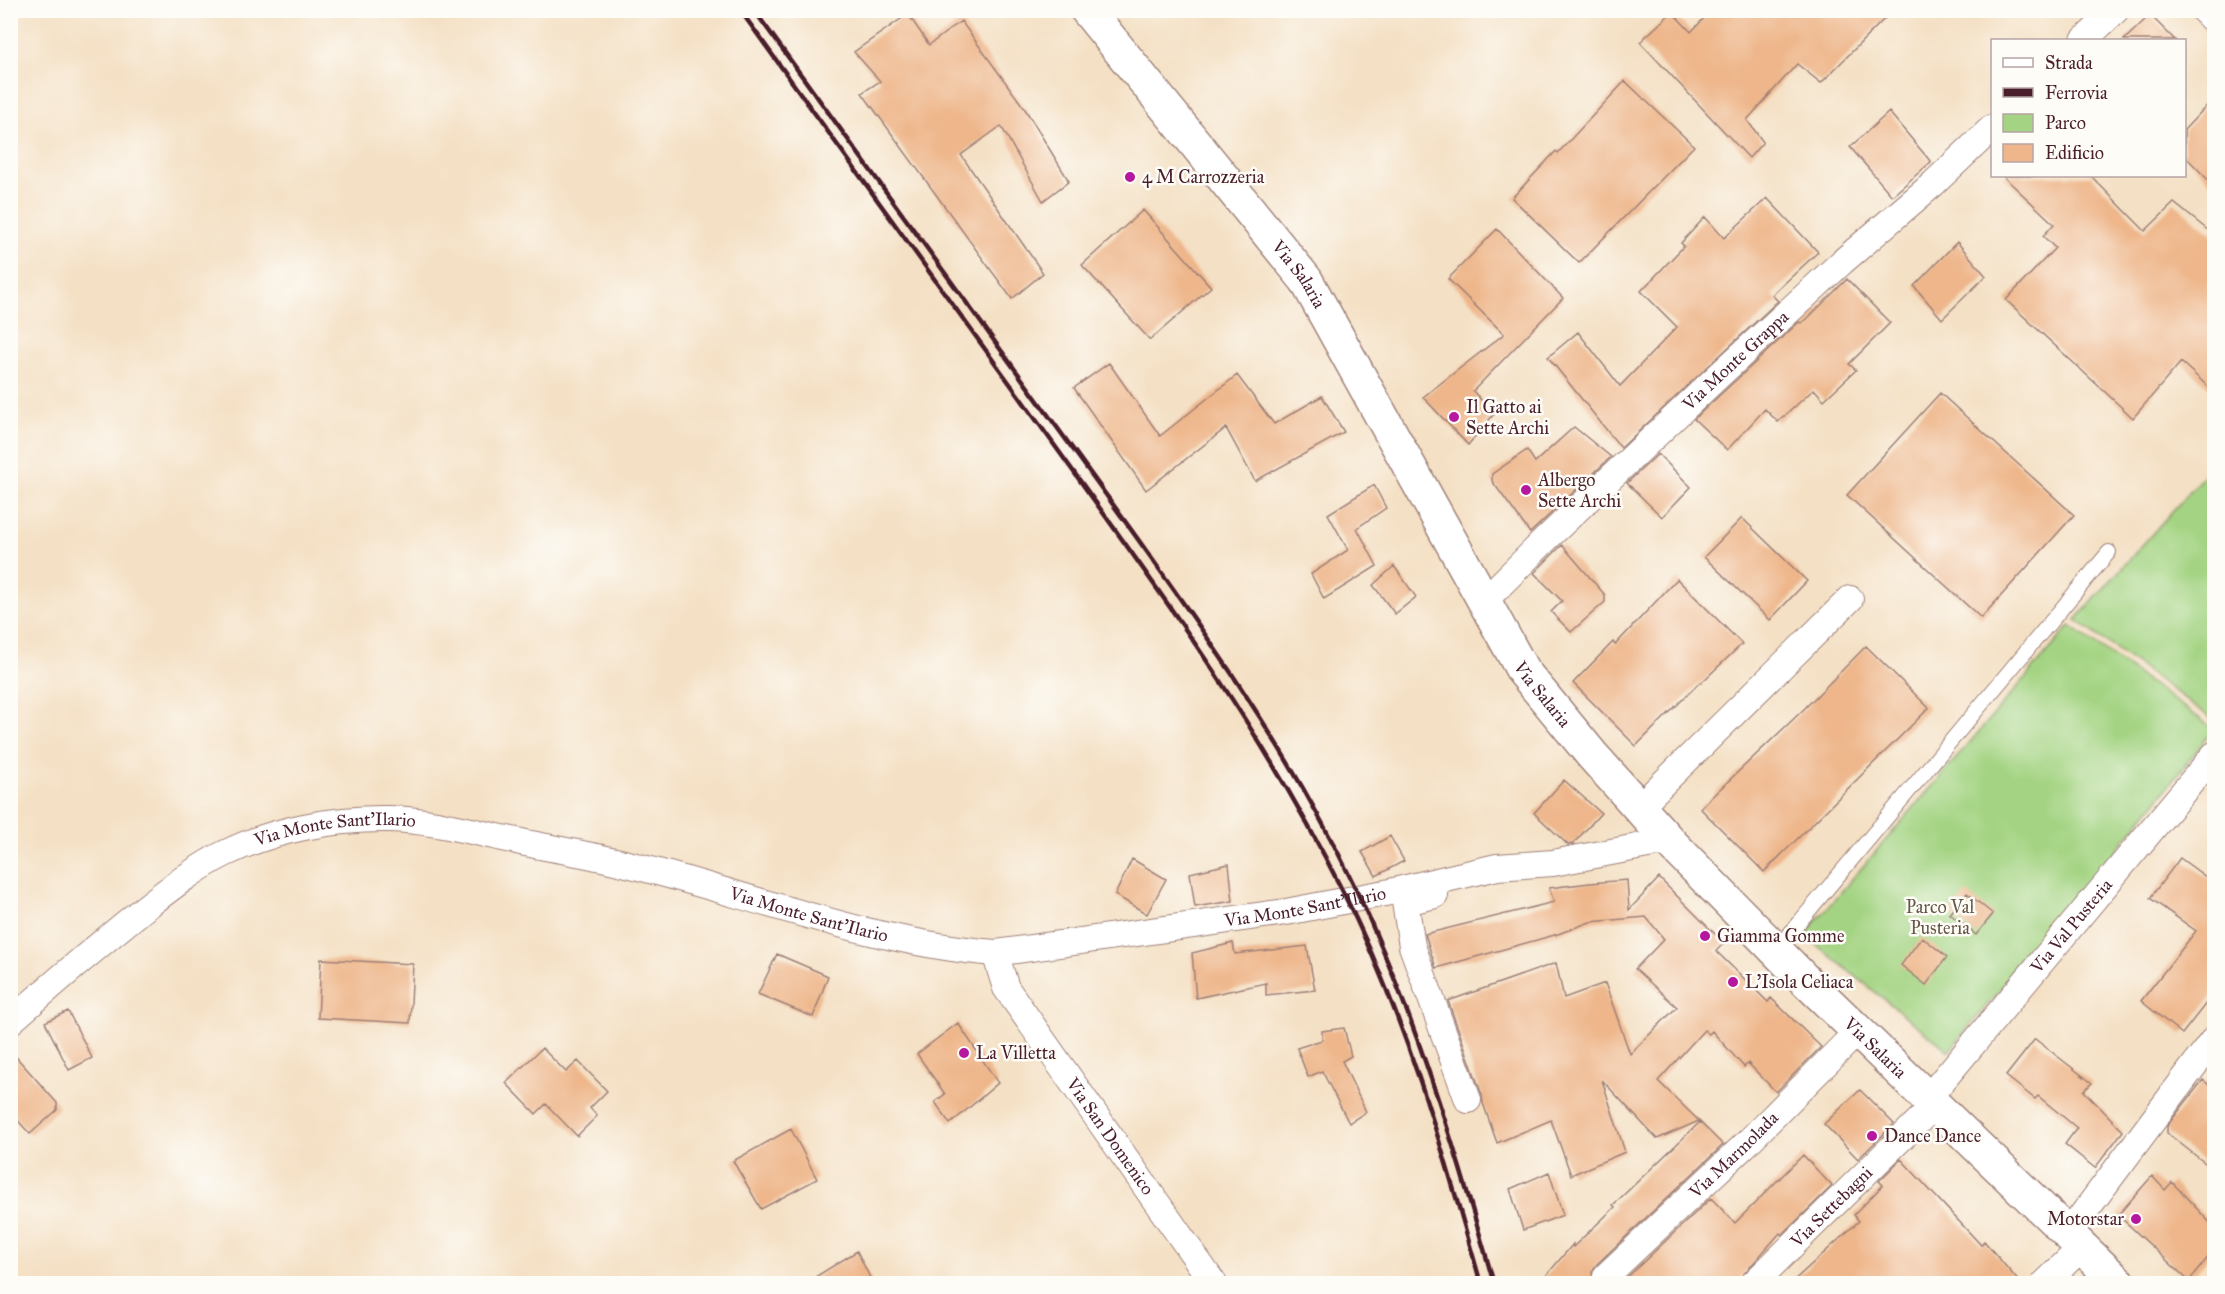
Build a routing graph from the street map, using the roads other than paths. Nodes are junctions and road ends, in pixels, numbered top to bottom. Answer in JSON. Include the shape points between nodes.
{"nodes":[{"id":1,"x":1087,"y":10,"type":"edge"},
{"id":2,"x":2116,"y":10,"type":"edge"},
{"id":3,"x":2203,"y":10,"type":"edge"},
{"id":4,"x":2214,"y":21,"type":"edge"},
{"id":5,"x":2085,"y":39,"type":"edge"},
{"id":6,"x":1991,"y":129,"type":"edge"},
{"id":7,"x":2109,"y":552,"type":"dead end"},
{"id":8,"x":1850,"y":599,"type":"dead end"},
{"id":9,"x":1484,"y":602,"type":"junction"},
{"id":10,"x":2214,"y":755,"type":"edge"},
{"id":11,"x":1639,"y":807,"type":"junction"},
{"id":12,"x":1669,"y":841,"type":"junction"},
{"id":13,"x":1523,"y":865,"type":"junction"},
{"id":14,"x":1776,"y":950,"type":"junction"},
{"id":15,"x":995,"y":953,"type":"junction"},
{"id":16,"x":10,"y":1022,"type":"edge"},
{"id":17,"x":1858,"y":1031,"type":"junction"},
{"id":18,"x":2214,"y":1039,"type":"edge"},
{"id":19,"x":1468,"y":1100,"type":"dead end"},
{"id":20,"x":1931,"y":1101,"type":"junction"},
{"id":21,"x":2075,"y":1240,"type":"junction"},
{"id":22,"x":1606,"y":1276,"type":"dead end"},
{"id":23,"x":1214,"y":1284,"type":"edge"},
{"id":24,"x":1753,"y":1284,"type":"edge"},
{"id":25,"x":2044,"y":1284,"type":"edge"},
{"id":26,"x":2120,"y":1284,"type":"edge"}],
"edges":[{"from":1,"to":9,"type":"main road","name":"Via Salaria","via":[[1305,280]]},
{"from":2,"to":5,"type":"street"},
{"from":3,"to":4,"type":"street"},
{"from":6,"to":9,"type":"street","name":"Via Monte Grappa","via":[[1714,380]]},
{"from":7,"to":14,"type":"lane"},
{"from":8,"to":11,"type":"street"},
{"from":9,"to":11,"type":"main road","name":"Via Salaria","via":[[1522,671]]},
{"from":10,"to":20,"type":"street","name":"Via Val Pusteria"},
{"from":11,"to":12,"type":"main road","name":"Via Salaria"},
{"from":12,"to":13,"type":"street","name":"Via Monte Sant'Ilario"},
{"from":12,"to":14,"type":"main road","name":"Via Salaria"},
{"from":13,"to":15,"type":"street","name":"Via Monte Sant'Ilario","via":[[1497,867],[1286,912]]},
{"from":13,"to":19,"type":"street","via":[[1512,878],[1405,902],[1412,946]]},
{"from":14,"to":17,"type":"main road","name":"Via Salaria"},
{"from":15,"to":16,"type":"street","name":"Via Monte Sant'Ilario","via":[[959,950],[843,925],[612,860],[475,832],[392,819],[342,821],[258,839],[195,870],[84,956]]},
{"from":15,"to":23,"type":"street","name":"Via San Domenico","via":[[1006,988]]},
{"from":17,"to":20,"type":"main road","name":"Via Salaria"},
{"from":17,"to":22,"type":"street","name":"Via Marmolada"},
{"from":18,"to":21,"type":"street"},
{"from":20,"to":21,"type":"main road","name":"Via Salaria"},
{"from":20,"to":24,"type":"street","name":"Via Settebagni"},
{"from":21,"to":25,"type":"street"},
{"from":21,"to":26,"type":"main road","name":"Via Salaria"}]}
